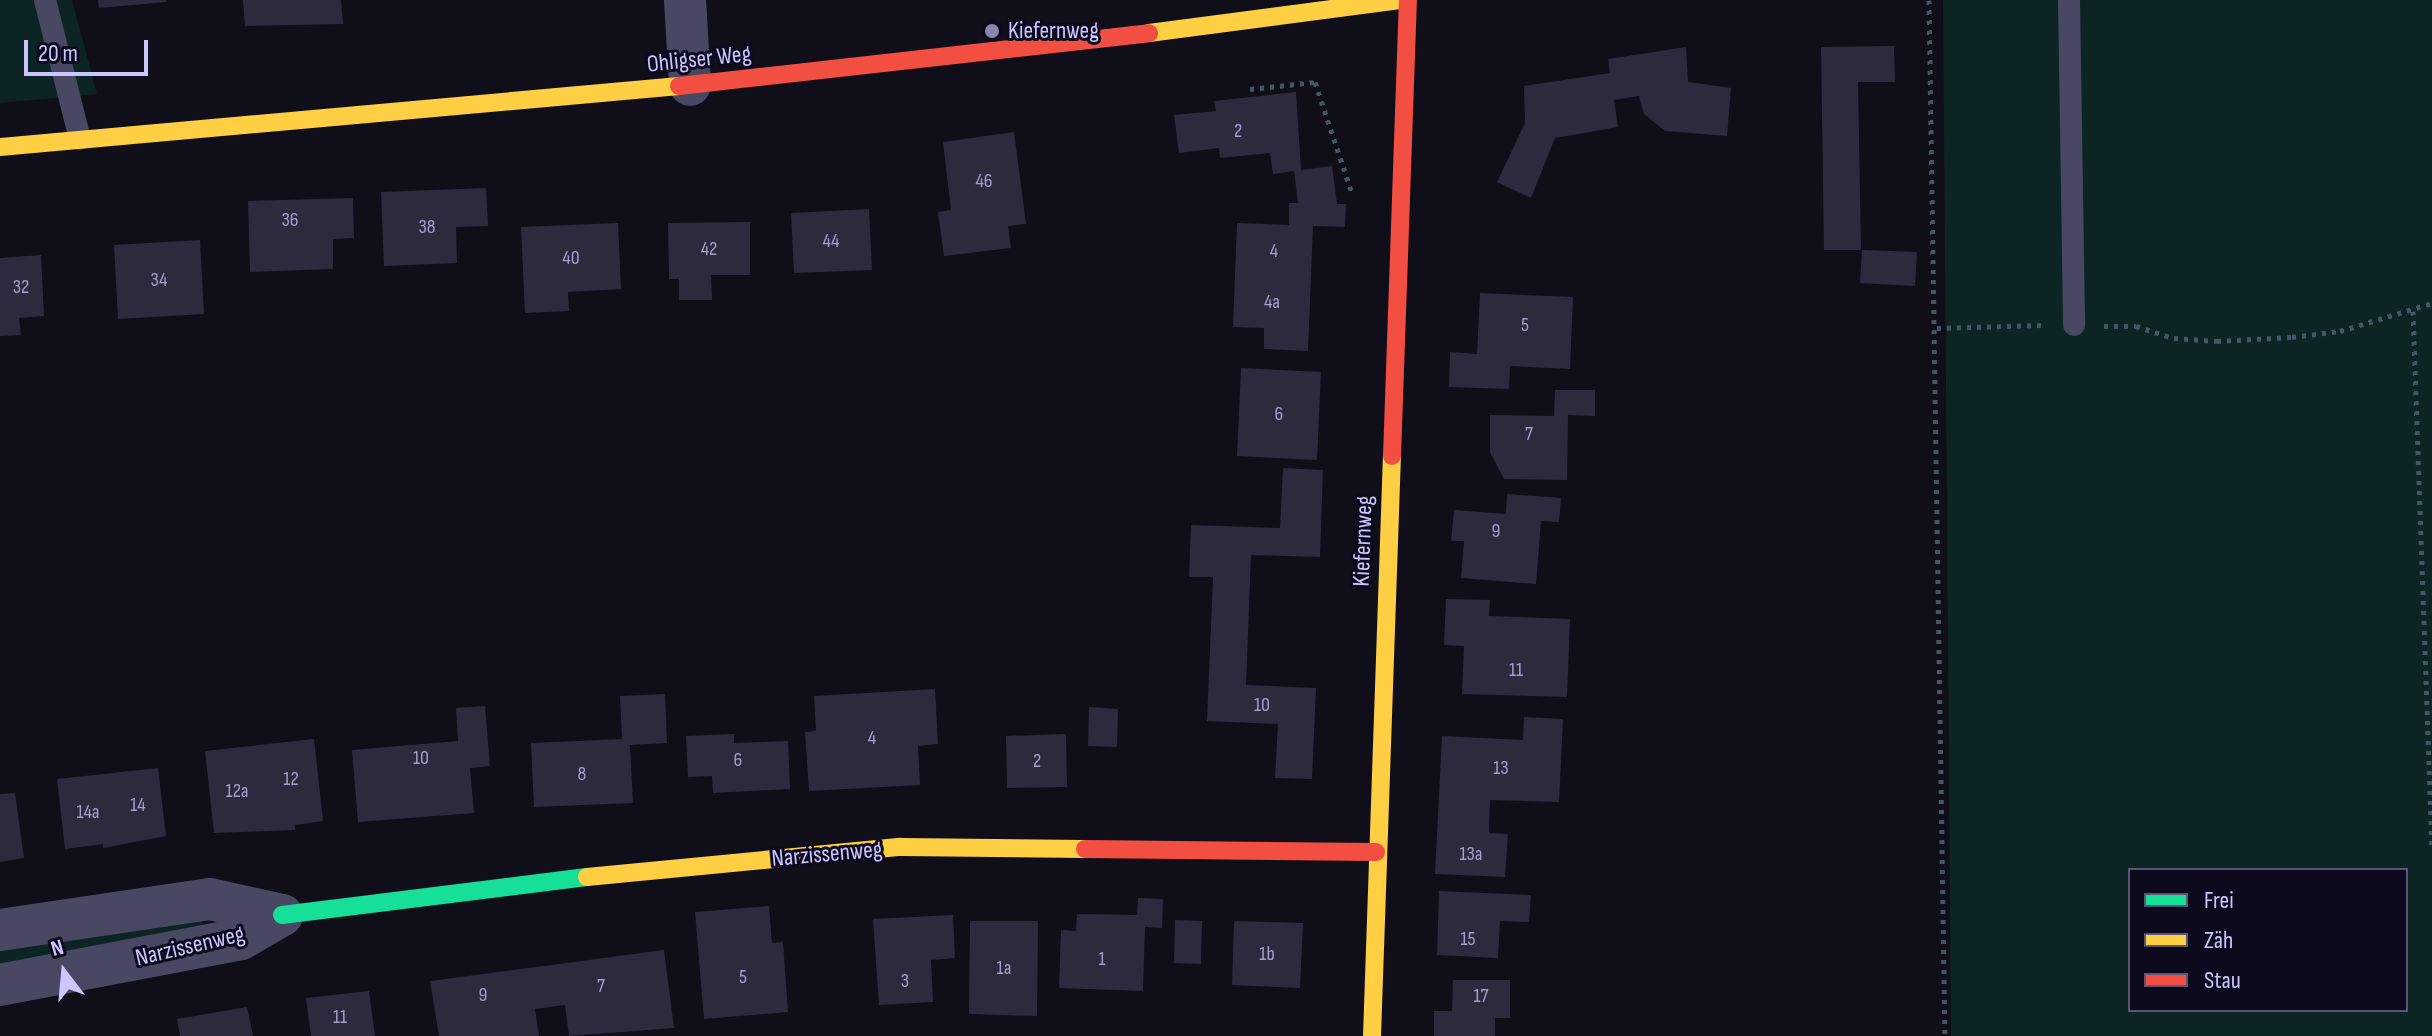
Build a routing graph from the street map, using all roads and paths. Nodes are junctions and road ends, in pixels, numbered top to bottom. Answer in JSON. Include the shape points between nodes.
{"nodes":[{"id":1,"x":45,"y":0,"type":"edge"},
{"id":2,"x":685,"y":0,"type":"edge"},
{"id":3,"x":1400,"y":0,"type":"edge"},
{"id":4,"x":1408,"y":0,"type":"edge"},
{"id":5,"x":1929,"y":0,"type":"edge"},
{"id":6,"x":2069,"y":0,"type":"edge"},
{"id":7,"x":690,"y":85,"type":"junction"},
{"id":8,"x":1250,"y":89,"type":"dead end"},
{"id":9,"x":80,"y":139,"type":"junction"},
{"id":10,"x":0,"y":147,"type":"edge"},
{"id":11,"x":1352,"y":193,"type":"dead end"},
{"id":12,"x":2432,"y":303,"type":"edge"},
{"id":13,"x":2413,"y":311,"type":"junction"},
{"id":14,"x":2074,"y":325,"type":"junction"},
{"id":15,"x":1937,"y":328,"type":"junction"},
{"id":16,"x":2432,"y":849,"type":"edge"},
{"id":17,"x":1376,"y":852,"type":"junction"},
{"id":18,"x":282,"y":915,"type":"junction"},
{"id":19,"x":0,"y":930,"type":"edge"},
{"id":20,"x":0,"y":985,"type":"edge"},
{"id":21,"x":1372,"y":1036,"type":"edge"},
{"id":22,"x":1945,"y":1036,"type":"edge"}],
"edges":[{"from":1,"to":9,"type":"lane"},
{"from":2,"to":7,"type":"street"},
{"from":3,"to":7,"type":"street","name":"Ohligser Weg","via":[[994,53]]},
{"from":4,"to":17,"type":"street","name":"Kiefernweg"},
{"from":5,"to":15,"type":"path"},
{"from":6,"to":14,"type":"lane"},
{"from":7,"to":9,"type":"street","name":"Ohligser Weg"},
{"from":8,"to":11,"type":"path","via":[[1315,82]]},
{"from":9,"to":10,"type":"street","name":"Ohligser Weg"},
{"from":12,"to":13,"type":"path"},
{"from":13,"to":14,"type":"path","via":[[2292,337],[2217,341]]},
{"from":13,"to":16,"type":"path"},
{"from":14,"to":15,"type":"path"},
{"from":15,"to":22,"type":"path"},
{"from":17,"to":18,"type":"street","name":"Narzissenweg","via":[[901,847],[518,883]]},
{"from":17,"to":21,"type":"street","name":"Kiefernweg"},
{"from":18,"to":19,"type":"street","name":"Narzissenweg","via":[[210,899]]},
{"from":18,"to":20,"type":"street","name":"Narzissenweg","via":[[241,939]]}]}
